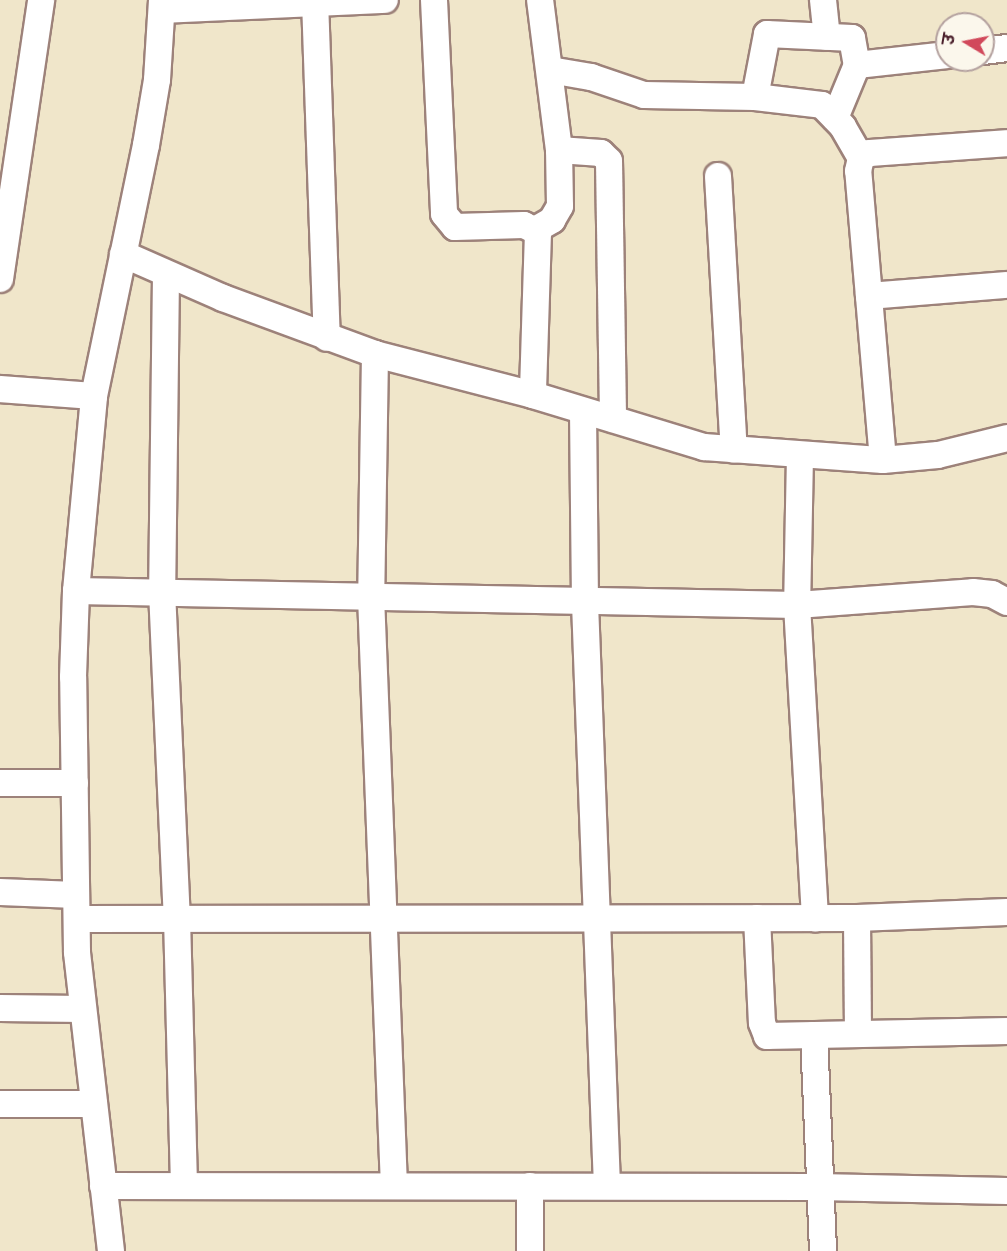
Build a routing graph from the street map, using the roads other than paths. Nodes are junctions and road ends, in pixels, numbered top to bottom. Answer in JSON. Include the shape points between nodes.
{"nodes":[{"id":1,"x":41,"y":0,"type":"edge"},
{"id":2,"x":385,"y":0,"type":"edge"},
{"id":3,"x":434,"y":0,"type":"edge"},
{"id":4,"x":540,"y":0,"type":"edge"},
{"id":5,"x":823,"y":0,"type":"edge"},
{"id":6,"x":315,"y":2,"type":"edge"},
{"id":7,"x":162,"y":5,"type":"edge"},
{"id":8,"x":827,"y":37,"type":"junction"},
{"id":9,"x":935,"y":56,"type":"edge"},
{"id":10,"x":857,"y":65,"type":"junction"},
{"id":11,"x":550,"y":70,"type":"junction"},
{"id":12,"x":755,"y":97,"type":"junction"},
{"id":13,"x":835,"y":118,"type":"junction"},
{"id":14,"x":1007,"y":143,"type":"edge"},
{"id":15,"x":559,"y":150,"type":"junction"},
{"id":16,"x":861,"y":158,"type":"junction"},
{"id":17,"x":718,"y":176,"type":"dead end"},
{"id":18,"x":535,"y":230,"type":"junction"},
{"id":19,"x":123,"y":254,"type":"junction"},
{"id":20,"x":166,"y":275,"type":"junction"},
{"id":21,"x":0,"y":279,"type":"edge"},
{"id":22,"x":1007,"y":285,"type":"edge"},
{"id":23,"x":869,"y":296,"type":"junction"},
{"id":24,"x":327,"y":338,"type":"junction"},
{"id":25,"x":375,"y":354,"type":"junction"},
{"id":26,"x":0,"y":389,"type":"edge"},
{"id":27,"x":533,"y":395,"type":"junction"},
{"id":28,"x":94,"y":396,"type":"junction"},
{"id":29,"x":583,"y":411,"type":"junction"},
{"id":30,"x":613,"y":419,"type":"junction"},
{"id":31,"x":1007,"y":438,"type":"edge"},
{"id":32,"x":734,"y":450,"type":"junction"},
{"id":33,"x":801,"y":455,"type":"junction"},
{"id":34,"x":884,"y":460,"type":"junction"},
{"id":35,"x":76,"y":591,"type":"junction"},
{"id":36,"x":162,"y":591,"type":"junction"},
{"id":37,"x":371,"y":596,"type":"junction"},
{"id":38,"x":1007,"y":602,"type":"edge"},
{"id":39,"x":585,"y":603,"type":"junction"},
{"id":40,"x":797,"y":605,"type":"junction"},
{"id":41,"x":0,"y":783,"type":"edge"},
{"id":42,"x":75,"y":783,"type":"junction"},
{"id":43,"x":0,"y":892,"type":"edge"},
{"id":44,"x":76,"y":907,"type":"junction"},
{"id":45,"x":1007,"y":912,"type":"edge"},
{"id":46,"x":599,"y":916,"type":"junction"},
{"id":47,"x":386,"y":917,"type":"junction"},
{"id":48,"x":177,"y":918,"type":"junction"},
{"id":49,"x":757,"y":918,"type":"junction"},
{"id":50,"x":815,"y":918,"type":"junction"},
{"id":51,"x":857,"y":918,"type":"junction"},
{"id":52,"x":0,"y":1008,"type":"edge"},
{"id":53,"x":83,"y":1009,"type":"junction"},
{"id":54,"x":1007,"y":1031,"type":"edge"},
{"id":55,"x":858,"y":1033,"type":"junction"},
{"id":56,"x":814,"y":1035,"type":"junction"},
{"id":57,"x":0,"y":1104,"type":"edge"},
{"id":58,"x":94,"y":1104,"type":"junction"},
{"id":59,"x":530,"y":1185,"type":"junction"},
{"id":60,"x":103,"y":1186,"type":"junction"},
{"id":61,"x":184,"y":1186,"type":"junction"},
{"id":62,"x":394,"y":1186,"type":"junction"},
{"id":63,"x":607,"y":1186,"type":"junction"},
{"id":64,"x":818,"y":1187,"type":"junction"},
{"id":65,"x":1007,"y":1191,"type":"edge"},
{"id":66,"x":111,"y":1251,"type":"edge"},
{"id":67,"x":530,"y":1251,"type":"edge"},
{"id":68,"x":823,"y":1251,"type":"edge"}],
"edges":[{"from":1,"to":21,"type":"street"},
{"from":2,"to":6,"type":"street"},
{"from":3,"to":18,"type":"street","via":[[444,214],[455,227],[524,225]]},
{"from":4,"to":11,"type":"street"},
{"from":5,"to":8,"type":"street"},
{"from":6,"to":7,"type":"street"},
{"from":6,"to":24,"type":"street"},
{"from":7,"to":19,"type":"street","via":[[155,91]]},
{"from":8,"to":10,"type":"street","via":[[852,38]]},
{"from":8,"to":12,"type":"street","via":[[767,34]]},
{"from":9,"to":10,"type":"street"},
{"from":10,"to":13,"type":"street"},
{"from":11,"to":12,"type":"street","via":[[591,77],[644,95]]},
{"from":11,"to":15,"type":"street"},
{"from":12,"to":13,"type":"street","via":[[822,105]]},
{"from":13,"to":16,"type":"street"},
{"from":14,"to":16,"type":"street","via":[[869,153]]},
{"from":15,"to":18,"type":"street","via":[[560,206],[552,220]]},
{"from":15,"to":30,"type":"street","via":[[601,153],[609,161]]},
{"from":16,"to":23,"type":"street","via":[[858,171]]},
{"from":17,"to":32,"type":"street"},
{"from":18,"to":27,"type":"street","via":[[540,241]]},
{"from":19,"to":20,"type":"street"},
{"from":19,"to":28,"type":"street"},
{"from":20,"to":24,"type":"street"},
{"from":20,"to":36,"type":"street"},
{"from":22,"to":23,"type":"street"},
{"from":23,"to":34,"type":"street"},
{"from":24,"to":25,"type":"street"},
{"from":25,"to":27,"type":"street"},
{"from":25,"to":37,"type":"street"},
{"from":26,"to":28,"type":"street"},
{"from":27,"to":29,"type":"street"},
{"from":28,"to":35,"type":"street"},
{"from":29,"to":30,"type":"street"},
{"from":29,"to":39,"type":"street"},
{"from":30,"to":32,"type":"street","via":[[704,447]]},
{"from":31,"to":34,"type":"street","via":[[938,455]]},
{"from":32,"to":33,"type":"street"},
{"from":33,"to":34,"type":"street"},
{"from":33,"to":40,"type":"street"},
{"from":35,"to":36,"type":"street"},
{"from":35,"to":42,"type":"street"},
{"from":36,"to":37,"type":"street"},
{"from":36,"to":48,"type":"street"},
{"from":37,"to":39,"type":"street"},
{"from":37,"to":47,"type":"street"},
{"from":38,"to":40,"type":"street","via":[[992,594],[973,592]]},
{"from":39,"to":40,"type":"street"},
{"from":39,"to":46,"type":"street"},
{"from":40,"to":50,"type":"street"},
{"from":41,"to":42,"type":"street"},
{"from":42,"to":44,"type":"street"},
{"from":43,"to":44,"type":"street"},
{"from":44,"to":48,"type":"street"},
{"from":44,"to":53,"type":"street"},
{"from":45,"to":51,"type":"street"},
{"from":46,"to":47,"type":"street"},
{"from":46,"to":49,"type":"street"},
{"from":46,"to":63,"type":"street"},
{"from":47,"to":48,"type":"street"},
{"from":47,"to":62,"type":"street"},
{"from":48,"to":61,"type":"street"},
{"from":49,"to":50,"type":"street"},
{"from":49,"to":56,"type":"street","via":[[764,1031],[775,1037]]},
{"from":50,"to":51,"type":"street"},
{"from":51,"to":55,"type":"street"},
{"from":52,"to":53,"type":"street"},
{"from":53,"to":58,"type":"street"},
{"from":54,"to":55,"type":"street"},
{"from":55,"to":56,"type":"street"},
{"from":56,"to":64,"type":"street"},
{"from":57,"to":58,"type":"street"},
{"from":58,"to":60,"type":"street"},
{"from":59,"to":62,"type":"street"},
{"from":59,"to":63,"type":"street"},
{"from":59,"to":67,"type":"street"},
{"from":60,"to":61,"type":"street"},
{"from":60,"to":66,"type":"street"},
{"from":61,"to":62,"type":"street"},
{"from":63,"to":64,"type":"street"},
{"from":64,"to":65,"type":"street"},
{"from":64,"to":68,"type":"street"}]}
